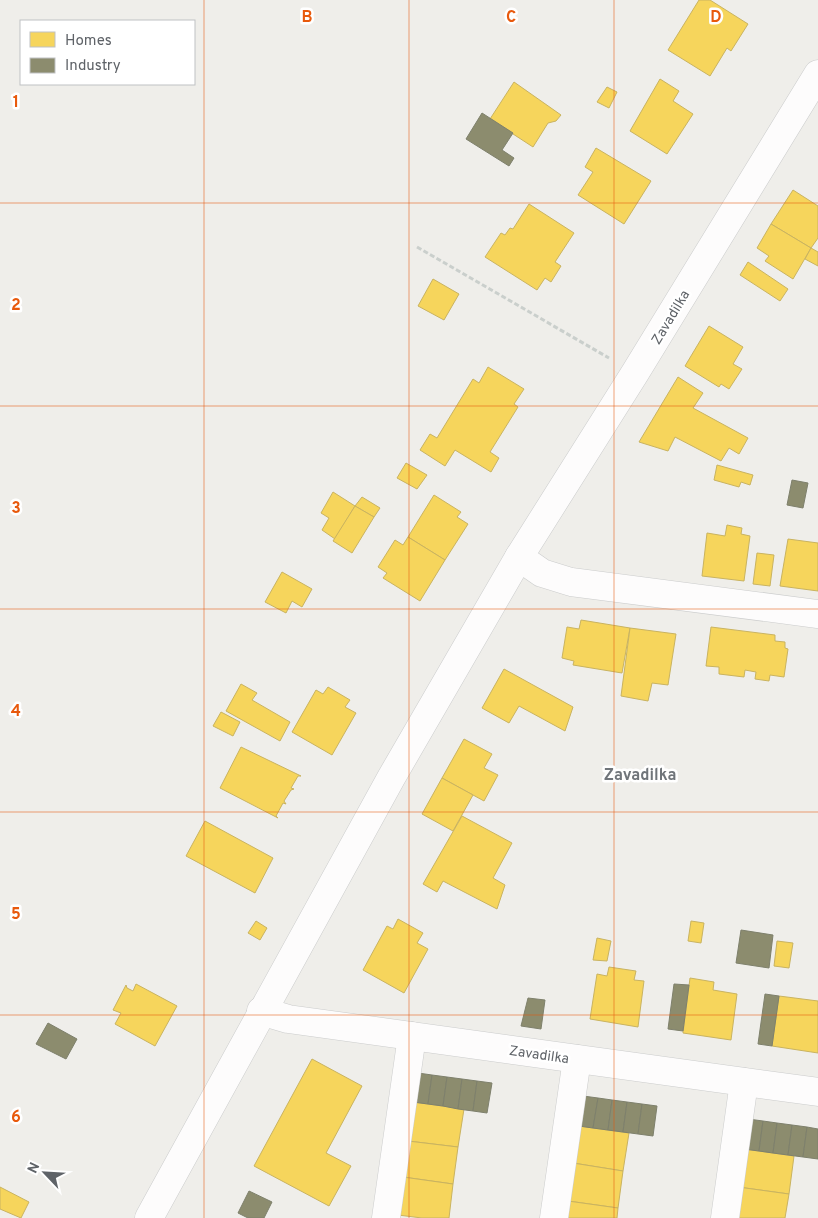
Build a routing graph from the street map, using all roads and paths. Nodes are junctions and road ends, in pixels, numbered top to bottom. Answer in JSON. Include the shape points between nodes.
{"nodes":[{"id":1,"x":818,"y":74,"type":"edge"},
{"id":2,"x":417,"y":247,"type":"dead end"},
{"id":3,"x":636,"y":373,"type":"junction"},
{"id":4,"x":519,"y":558,"type":"junction"},
{"id":5,"x":818,"y":614,"type":"edge"},
{"id":6,"x":262,"y":1011,"type":"junction"},
{"id":7,"x":412,"y":1036,"type":"junction"},
{"id":8,"x":576,"y":1059,"type":"junction"},
{"id":9,"x":744,"y":1082,"type":"junction"},
{"id":10,"x":818,"y":1092,"type":"edge"},
{"id":11,"x":149,"y":1218,"type":"edge"},
{"id":12,"x":386,"y":1218,"type":"edge"},
{"id":13,"x":554,"y":1218,"type":"edge"},
{"id":14,"x":725,"y":1218,"type":"edge"}],
"edges":[{"from":1,"to":3,"type":"street","name":"Zavadilka"},
{"from":2,"to":3,"type":"path"},
{"from":3,"to":4,"type":"street","name":"Zavadilka"},
{"from":4,"to":5,"type":"street","via":[[542,573],[571,582]]},
{"from":4,"to":6,"type":"street","name":"Zavadilka","via":[[391,778]]},
{"from":6,"to":7,"type":"street","name":"Zavadilka","via":[[288,1019]]},
{"from":6,"to":11,"type":"street","name":"Zavadilka"},
{"from":7,"to":8,"type":"street","name":"Zavadilka"},
{"from":7,"to":12,"type":"street"},
{"from":8,"to":9,"type":"street","name":"Zavadilka"},
{"from":8,"to":13,"type":"street"},
{"from":9,"to":10,"type":"street","name":"Zavadilka"},
{"from":9,"to":14,"type":"street"}]}
